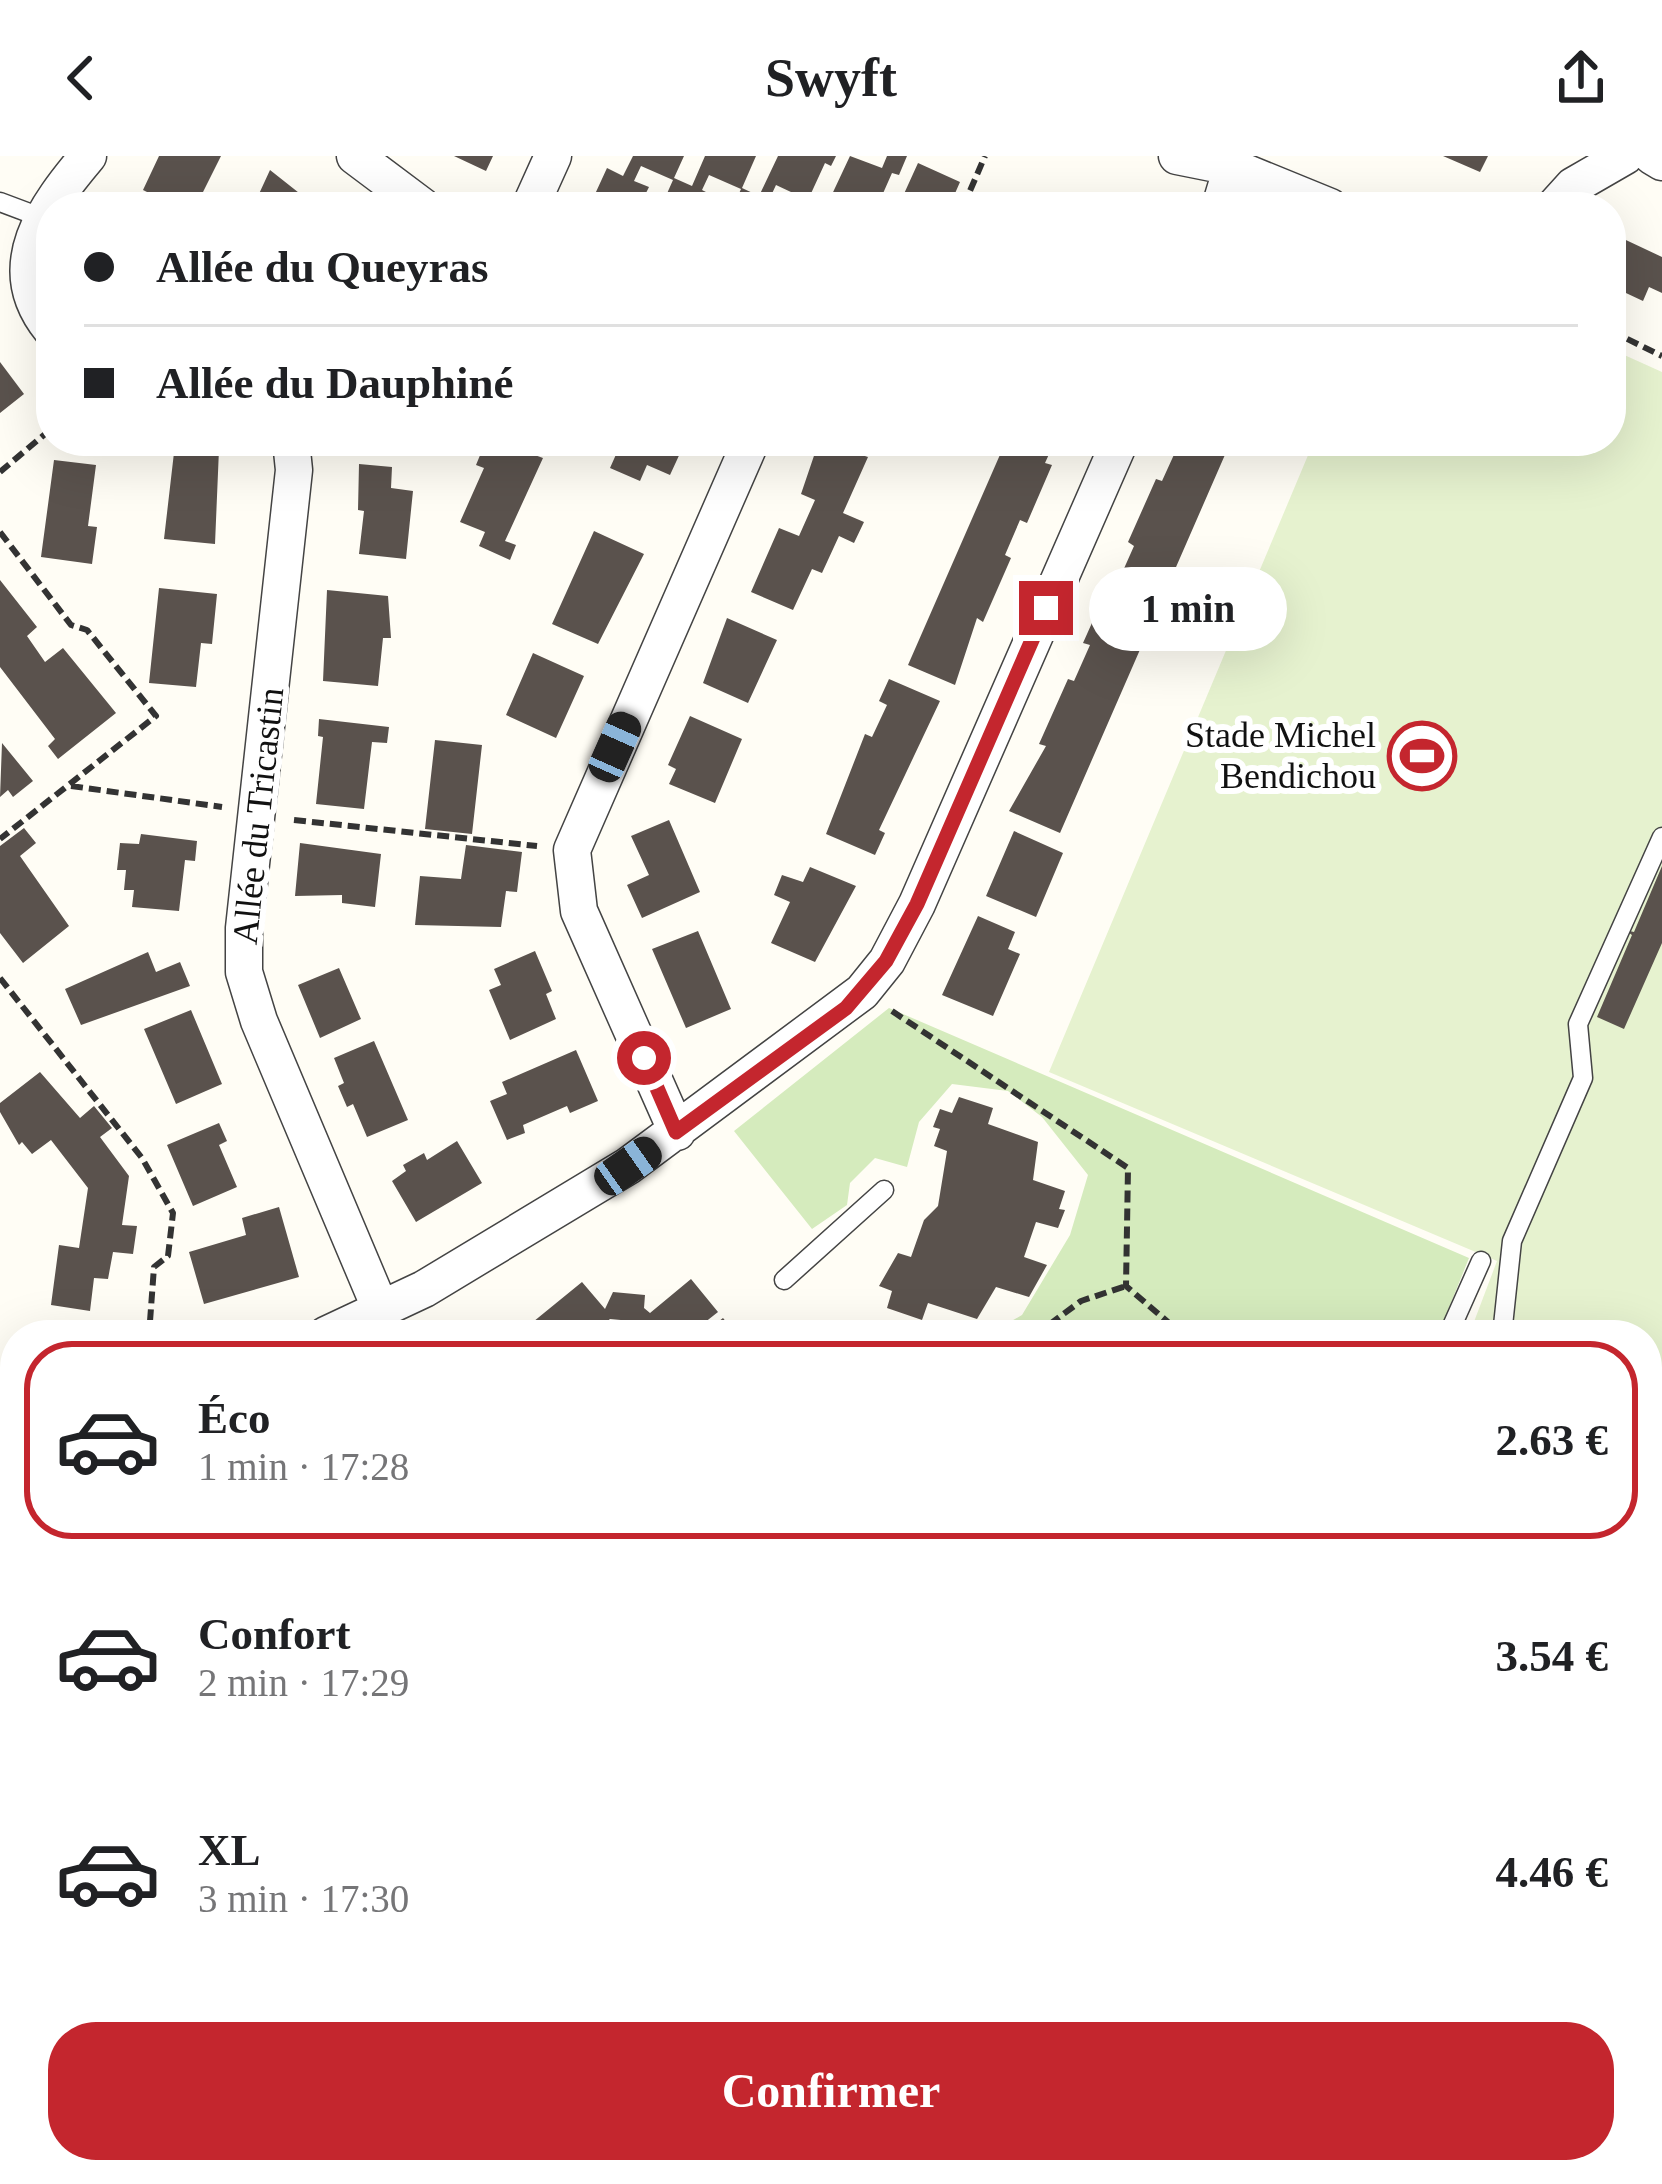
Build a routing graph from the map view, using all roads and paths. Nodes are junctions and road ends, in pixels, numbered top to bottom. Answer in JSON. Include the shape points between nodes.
{"nodes":[{"id":1,"x":88,"y":156,"type":"edge"},
{"id":2,"x":355,"y":156,"type":"edge"},
{"id":3,"x":553,"y":156,"type":"edge"},
{"id":4,"x":985,"y":156,"type":"edge"},
{"id":5,"x":1625,"y":156,"type":"edge"},
{"id":6,"x":1652,"y":156,"type":"edge"},
{"id":7,"x":1205,"y":160,"type":"edge"},
{"id":8,"x":1662,"y":162,"type":"edge"},
{"id":9,"x":60,"y":192,"type":"edge"},
{"id":10,"x":403,"y":192,"type":"edge"},
{"id":11,"x":537,"y":192,"type":"edge"},
{"id":12,"x":969,"y":192,"type":"edge"},
{"id":13,"x":1215,"y":192,"type":"edge"},
{"id":14,"x":1290,"y":192,"type":"edge"},
{"id":15,"x":1568,"y":192,"type":"edge"},
{"id":16,"x":0,"y":202,"type":"edge"},
{"id":17,"x":36,"y":216,"type":"edge"},
{"id":18,"x":36,"y":227,"type":"edge"},
{"id":19,"x":36,"y":301,"type":"edge"},
{"id":20,"x":1626,"y":338,"type":"edge"},
{"id":21,"x":1662,"y":356,"type":"edge"},
{"id":22,"x":36,"y":442,"type":"edge"},
{"id":23,"x":293,"y":456,"type":"edge"},
{"id":24,"x":744,"y":456,"type":"edge"},
{"id":25,"x":1113,"y":456,"type":"edge"},
{"id":26,"x":0,"y":472,"type":"edge"},
{"id":27,"x":0,"y":532,"type":"edge"},
{"id":28,"x":71,"y":786,"type":"junction"},
{"id":29,"x":256,"y":814,"type":"junction"},
{"id":30,"x":1662,"y":837,"type":"edge"},
{"id":31,"x":0,"y":839,"type":"edge"},
{"id":32,"x":572,"y":850,"type":"junction"},
{"id":33,"x":0,"y":977,"type":"edge"},
{"id":34,"x":862,"y":992,"type":"junction"},
{"id":35,"x":676,"y":1132,"type":"junction"},
{"id":36,"x":884,"y":1190,"type":"dead end"},
{"id":37,"x":1481,"y":1261,"type":"dead end"},
{"id":38,"x":784,"y":1280,"type":"dead end"},
{"id":39,"x":1126,"y":1286,"type":"junction"},
{"id":40,"x":382,"y":1310,"type":"junction"},
{"id":41,"x":150,"y":1320,"type":"edge"},
{"id":42,"x":360,"y":1320,"type":"edge"},
{"id":43,"x":1055,"y":1320,"type":"edge"},
{"id":44,"x":1166,"y":1320,"type":"edge"},
{"id":45,"x":1455,"y":1320,"type":"edge"},
{"id":46,"x":1504,"y":1320,"type":"edge"}],
"edges":[{"from":1,"to":9,"type":"street"},
{"from":2,"to":10,"type":"street"},
{"from":3,"to":11,"type":"street"},
{"from":4,"to":12,"type":"path"},
{"from":5,"to":15,"type":"street"},
{"from":6,"to":8,"type":"street"},
{"from":7,"to":13,"type":"street"},
{"from":7,"to":14,"type":"street"},
{"from":16,"to":17,"type":"lane"},
{"from":18,"to":19,"type":"street"},
{"from":20,"to":21,"type":"path"},
{"from":22,"to":26,"type":"path"},
{"from":23,"to":29,"type":"street","name":"Allée du Tricastin"},
{"from":24,"to":32,"type":"street"},
{"from":25,"to":34,"type":"street","via":[[917,904]]},
{"from":27,"to":28,"type":"path","via":[[156,716]]},
{"from":28,"to":29,"type":"path"},
{"from":28,"to":31,"type":"path"},
{"from":29,"to":32,"type":"path"},
{"from":29,"to":40,"type":"street","name":"Allée du Tricastin","via":[[244,972]]},
{"from":30,"to":46,"type":"lane","via":[[1578,1024],[1583,1078],[1512,1241]]},
{"from":32,"to":35,"type":"street","via":[[579,911]]},
{"from":33,"to":41,"type":"path","via":[[142,1159],[173,1213],[168,1256],[154,1268]]},
{"from":34,"to":35,"type":"street"},
{"from":34,"to":39,"type":"path","via":[[1128,1168]]},
{"from":35,"to":40,"type":"street"},
{"from":36,"to":38,"type":"lane"},
{"from":37,"to":45,"type":"lane"},
{"from":39,"to":43,"type":"path"},
{"from":39,"to":44,"type":"path"},
{"from":40,"to":42,"type":"street"}]}
